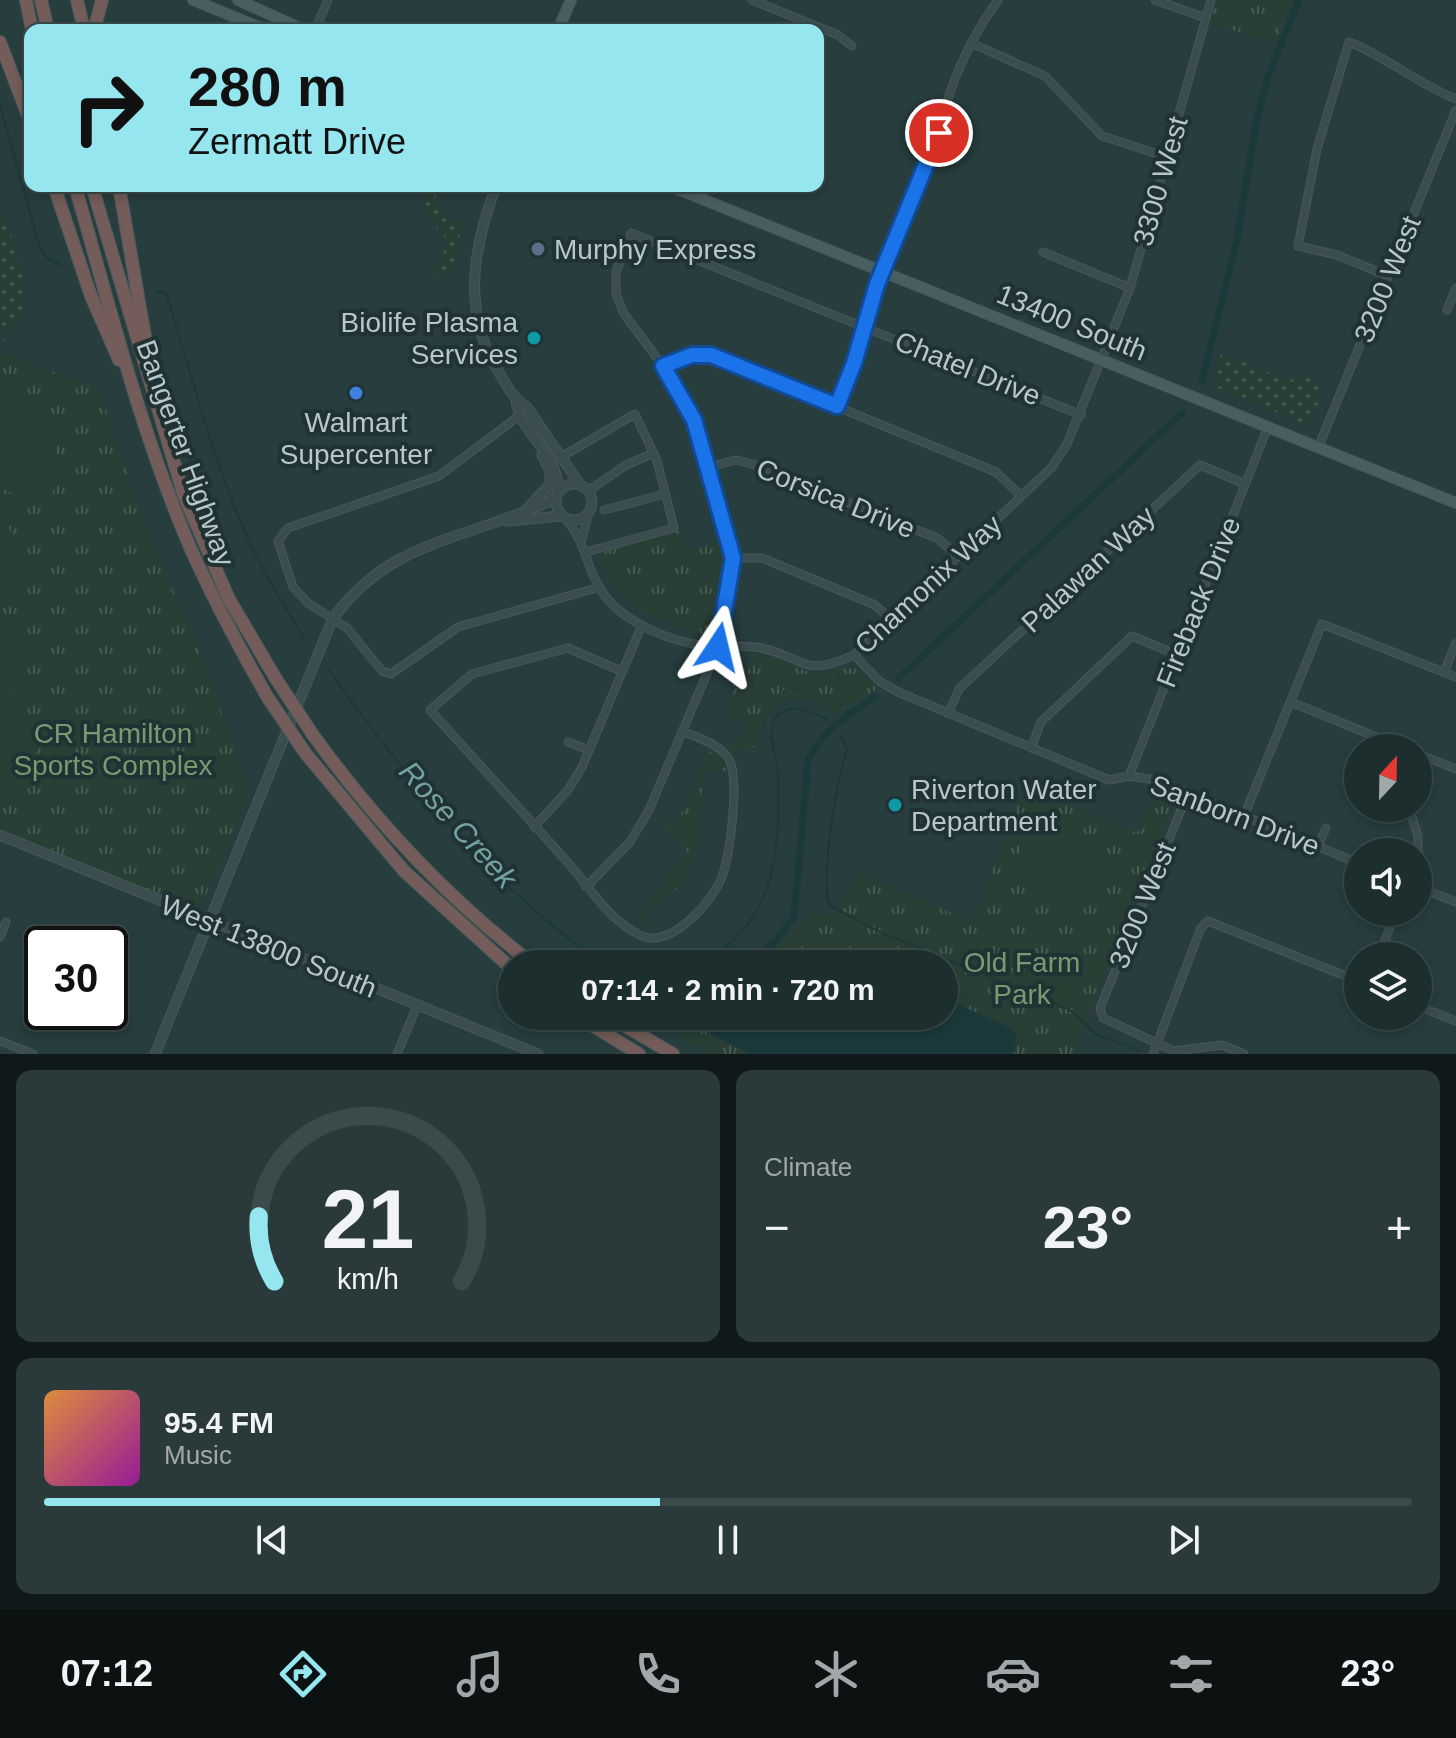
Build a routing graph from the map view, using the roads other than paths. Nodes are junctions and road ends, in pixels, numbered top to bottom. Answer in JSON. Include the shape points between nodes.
{"nodes":[{"id":1,"x":26,"y":0,"type":"edge"},
{"id":2,"x":41,"y":0,"type":"edge"},
{"id":3,"x":77,"y":0,"type":"edge"},
{"id":4,"x":102,"y":0,"type":"edge"},
{"id":5,"x":193,"y":0,"type":"edge"},
{"id":6,"x":238,"y":0,"type":"edge"},
{"id":7,"x":328,"y":0,"type":"edge"},
{"id":8,"x":571,"y":0,"type":"edge"},
{"id":9,"x":752,"y":0,"type":"edge"},
{"id":10,"x":998,"y":0,"type":"edge"},
{"id":11,"x":1155,"y":0,"type":"edge"},
{"id":12,"x":1211,"y":0,"type":"edge"},
{"id":13,"x":1206,"y":18,"type":"junction"},
{"id":14,"x":31,"y":24,"type":"edge"},
{"id":15,"x":47,"y":24,"type":"edge"},
{"id":16,"x":83,"y":24,"type":"edge"},
{"id":17,"x":96,"y":24,"type":"edge"},
{"id":18,"x":251,"y":24,"type":"edge"},
{"id":19,"x":291,"y":24,"type":"edge"},
{"id":20,"x":318,"y":24,"type":"edge"},
{"id":21,"x":561,"y":24,"type":"edge"},
{"id":22,"x":811,"y":24,"type":"edge"},
{"id":23,"x":824,"y":29,"type":"edge"},
{"id":24,"x":0,"y":42,"type":"edge"},
{"id":25,"x":971,"y":43,"type":"junction"},
{"id":26,"x":852,"y":46,"type":"dead end"},
{"id":27,"x":1456,"y":99,"type":"edge"},
{"id":28,"x":24,"y":105,"type":"edge"},
{"id":29,"x":1456,"y":110,"type":"edge"},
{"id":30,"x":1167,"y":157,"type":"junction"},
{"id":31,"x":56,"y":192,"type":"edge"},
{"id":32,"x":77,"y":192,"type":"edge"},
{"id":33,"x":94,"y":192,"type":"edge"},
{"id":34,"x":120,"y":192,"type":"edge"},
{"id":35,"x":494,"y":192,"type":"edge"},
{"id":36,"x":687,"y":192,"type":"edge"},
{"id":37,"x":1043,"y":252,"type":"dead end"},
{"id":38,"x":882,"y":271,"type":"junction"},
{"id":39,"x":1388,"y":276,"type":"junction"},
{"id":40,"x":1130,"y":288,"type":"junction"},
{"id":41,"x":1456,"y":288,"type":"edge"},
{"id":42,"x":1447,"y":310,"type":"dead end"},
{"id":43,"x":865,"y":326,"type":"junction"},
{"id":44,"x":1102,"y":360,"type":"junction"},
{"id":45,"x":663,"y":366,"type":"junction"},
{"id":46,"x":137,"y":399,"type":"junction"},
{"id":47,"x":516,"y":400,"type":"junction"},
{"id":48,"x":837,"y":406,"type":"junction"},
{"id":49,"x":1081,"y":415,"type":"junction"},
{"id":50,"x":519,"y":416,"type":"junction"},
{"id":51,"x":1268,"y":427,"type":"junction"},
{"id":52,"x":162,"y":434,"type":"junction"},
{"id":53,"x":531,"y":434,"type":"junction"},
{"id":54,"x":1318,"y":448,"type":"junction"},
{"id":55,"x":654,"y":453,"type":"junction"},
{"id":56,"x":561,"y":457,"type":"junction"},
{"id":57,"x":708,"y":467,"type":"junction"},
{"id":58,"x":1245,"y":484,"type":"junction"},
{"id":59,"x":585,"y":488,"type":"junction"},
{"id":60,"x":665,"y":494,"type":"junction"},
{"id":61,"x":557,"y":495,"type":"junction"},
{"id":62,"x":1021,"y":496,"type":"junction"},
{"id":63,"x":1456,"y":503,"type":"edge"},
{"id":64,"x":604,"y":510,"type":"dead end"},
{"id":65,"x":524,"y":512,"type":"junction"},
{"id":66,"x":588,"y":515,"type":"junction"},
{"id":67,"x":564,"y":518,"type":"junction"},
{"id":68,"x":508,"y":521,"type":"junction"},
{"id":69,"x":582,"y":539,"type":"junction"},
{"id":70,"x":586,"y":552,"type":"junction"},
{"id":71,"x":958,"y":556,"type":"junction"},
{"id":72,"x":733,"y":558,"type":"junction"},
{"id":73,"x":600,"y":587,"type":"junction"},
{"id":74,"x":333,"y":618,"type":"junction"},
{"id":75,"x":891,"y":620,"type":"junction"},
{"id":76,"x":642,"y":625,"type":"junction"},
{"id":77,"x":1456,"y":643,"type":"edge"},
{"id":78,"x":718,"y":647,"type":"junction"},
{"id":79,"x":854,"y":655,"type":"junction"},
{"id":80,"x":1177,"y":655,"type":"junction"},
{"id":81,"x":621,"y":671,"type":"junction"},
{"id":82,"x":1444,"y":672,"type":"junction"},
{"id":83,"x":1456,"y":677,"type":"edge"},
{"id":84,"x":1291,"y":702,"type":"junction"},
{"id":85,"x":948,"y":714,"type":"junction"},
{"id":86,"x":682,"y":731,"type":"junction"},
{"id":87,"x":1369,"y":734,"type":"edge"},
{"id":88,"x":568,"y":742,"type":"dead end"},
{"id":89,"x":1031,"y":748,"type":"junction"},
{"id":90,"x":589,"y":750,"type":"junction"},
{"id":91,"x":1432,"y":760,"type":"edge"},
{"id":92,"x":1456,"y":769,"type":"edge"},
{"id":93,"x":1129,"y":776,"type":"junction"},
{"id":94,"x":1188,"y":793,"type":"junction"},
{"id":95,"x":1244,"y":816,"type":"junction"},
{"id":96,"x":534,"y":827,"type":"junction"},
{"id":97,"x":1326,"y":828,"type":"dead end"},
{"id":98,"x":0,"y":835,"type":"edge"},
{"id":99,"x":1318,"y":846,"type":"junction"},
{"id":100,"x":1344,"y":857,"type":"edge"},
{"id":101,"x":586,"y":887,"type":"junction"},
{"id":102,"x":1432,"y":893,"type":"edge"},
{"id":103,"x":1456,"y":902,"type":"edge"},
{"id":104,"x":209,"y":921,"type":"junction"},
{"id":105,"x":6,"y":922,"type":"dead end"},
{"id":106,"x":0,"y":937,"type":"edge"},
{"id":107,"x":517,"y":950,"type":"edge"},
{"id":108,"x":498,"y":956,"type":"edge"},
{"id":109,"x":1344,"y":975,"type":"edge"},
{"id":110,"x":417,"y":1006,"type":"junction"},
{"id":111,"x":1432,"y":1012,"type":"edge"},
{"id":112,"x":1456,"y":1021,"type":"edge"},
{"id":113,"x":600,"y":1030,"type":"edge"},
{"id":114,"x":632,"y":1030,"type":"edge"},
{"id":115,"x":0,"y":1041,"type":"edge"},
{"id":116,"x":1156,"y":1044,"type":"junction"},
{"id":117,"x":33,"y":1054,"type":"edge"},
{"id":118,"x":155,"y":1054,"type":"edge"},
{"id":119,"x":397,"y":1054,"type":"edge"},
{"id":120,"x":538,"y":1054,"type":"edge"},
{"id":121,"x":639,"y":1054,"type":"edge"},
{"id":122,"x":673,"y":1054,"type":"edge"},
{"id":123,"x":1153,"y":1054,"type":"edge"},
{"id":124,"x":1244,"y":1054,"type":"edge"}],
"edges":[{"from":1,"to":14,"type":"highway"},
{"from":2,"to":15,"type":"highway"},
{"from":3,"to":16,"type":"highway"},
{"from":4,"to":17,"type":"highway"},
{"from":5,"to":18,"type":"main road"},
{"from":6,"to":19,"type":"main road"},
{"from":7,"to":20,"type":"street"},
{"from":8,"to":21,"type":"main road"},
{"from":9,"to":22,"type":"street"},
{"from":10,"to":25,"type":"street"},
{"from":11,"to":13,"type":"street"},
{"from":12,"to":13,"type":"street","name":"3300 West"},
{"from":13,"to":30,"type":"street","name":"3300 West"},
{"from":23,"to":26,"type":"street"},
{"from":24,"to":28,"type":"highway"},
{"from":25,"to":30,"type":"street","via":[[1045,76],[1102,136]]},
{"from":25,"to":38,"type":"street"},
{"from":27,"to":39,"type":"street","via":[[1349,42],[1317,149],[1298,246]]},
{"from":29,"to":39,"type":"street","name":"3200 West"},
{"from":30,"to":40,"type":"street","name":"3300 West"},
{"from":31,"to":46,"type":"highway","via":[[94,305]]},
{"from":32,"to":46,"type":"highway","name":"Bangerter Highway"},
{"from":33,"to":52,"type":"highway","name":"Bangerter Highway"},
{"from":34,"to":52,"type":"highway"},
{"from":35,"to":47,"type":"street","via":[[474,257],[475,313],[487,352]]},
{"from":36,"to":38,"type":"main road","name":"13400 South"},
{"from":37,"to":40,"type":"street"},
{"from":38,"to":43,"type":"street"},
{"from":38,"to":44,"type":"main road","name":"13400 South"},
{"from":39,"to":54,"type":"street","name":"3200 West"},
{"from":40,"to":44,"type":"street","name":"3300 West"},
{"from":41,"to":42,"type":"street"},
{"from":43,"to":45,"type":"street","name":"Chatel Drive","via":[[631,233],[616,272],[616,294],[624,314]]},
{"from":43,"to":48,"type":"street"},
{"from":43,"to":49,"type":"street","name":"Chatel Drive"},
{"from":44,"to":49,"type":"street","name":"Chamonix Way"},
{"from":44,"to":51,"type":"main road","name":"13400 South"},
{"from":45,"to":48,"type":"street","via":[[692,355],[711,355]]},
{"from":45,"to":57,"type":"street","via":[[694,420]]},
{"from":46,"to":108,"type":"highway","name":"Bangerter Highway","bridge":true,"via":[[190,547],[268,698],[306,754],[404,871]]},
{"from":47,"to":50,"type":"street"},
{"from":47,"to":56,"type":"street","via":[[527,407]]},
{"from":48,"to":62,"type":"street","via":[[996,472]]},
{"from":49,"to":62,"type":"street","name":"Chamonix Way","via":[[1052,467]]},
{"from":50,"to":53,"type":"street"},
{"from":50,"to":74,"type":"street","via":[[439,476],[284,531],[279,549],[293,587]]},
{"from":51,"to":54,"type":"main road","name":"13400 South"},
{"from":51,"to":58,"type":"street","name":"Fireback Drive"},
{"from":52,"to":107,"type":"highway","name":"Bangerter Highway","bridge":true,"via":[[205,548],[243,624],[313,735],[416,859]]},
{"from":53,"to":61,"type":"street","via":[[555,466]]},
{"from":53,"to":65,"type":"street","via":[[551,479]]},
{"from":54,"to":63,"type":"main road","name":"13400 South"},
{"from":55,"to":56,"type":"street","via":[[635,414]]},
{"from":55,"to":59,"type":"street"},
{"from":55,"to":60,"type":"street"},
{"from":56,"to":59,"type":"street"},
{"from":57,"to":71,"type":"street","name":"Corsica Drive","via":[[736,460],[752,464],[937,538]]},
{"from":57,"to":72,"type":"street"},
{"from":58,"to":80,"type":"street","name":"Fireback Drive"},
{"from":58,"to":85,"type":"street","name":"Palawan Way","via":[[1200,465],[959,689]]},
{"from":59,"to":61,"type":"street","via":[[570,484]]},
{"from":59,"to":66,"type":"street","via":[[592,504]]},
{"from":60,"to":64,"type":"street"},
{"from":60,"to":70,"type":"street","via":[[674,528]]},
{"from":61,"to":65,"type":"street"},
{"from":61,"to":67,"type":"street"},
{"from":62,"to":71,"type":"street","name":"Chamonix Way"},
{"from":65,"to":68,"type":"street"},
{"from":66,"to":67,"type":"street"},
{"from":66,"to":69,"type":"street"},
{"from":67,"to":68,"type":"street"},
{"from":67,"to":69,"type":"street","name":"Chamonix Way"},
{"from":68,"to":74,"type":"street","via":[[396,558],[352,593]]},
{"from":69,"to":70,"type":"street","name":"Chamonix Way"},
{"from":70,"to":73,"type":"street","name":"Chamonix Way"},
{"from":71,"to":75,"type":"street","name":"Chamonix Way"},
{"from":72,"to":75,"type":"street","via":[[762,558],[875,605]]},
{"from":72,"to":78,"type":"street"},
{"from":73,"to":74,"type":"street","via":[[458,627],[391,674],[382,671]]},
{"from":73,"to":76,"type":"street","name":"Chamonix Way"},
{"from":74,"to":104,"type":"street"},
{"from":75,"to":79,"type":"street","name":"Chamonix Way"},
{"from":76,"to":78,"type":"street","name":"Chamonix Way","via":[[685,643]]},
{"from":76,"to":81,"type":"street"},
{"from":77,"to":82,"type":"street"},
{"from":78,"to":79,"type":"street","name":"Chamonix Way","via":[[761,648],[825,668]]},
{"from":78,"to":86,"type":"street"},
{"from":79,"to":85,"type":"street","name":"Sanborn Drive","via":[[879,681]]},
{"from":80,"to":89,"type":"street","via":[[1132,636],[1041,722]]},
{"from":80,"to":93,"type":"street","name":"Fireback Drive"},
{"from":81,"to":90,"type":"street"},
{"from":81,"to":96,"type":"street","via":[[568,648],[472,674],[430,710]]},
{"from":82,"to":83,"type":"street"},
{"from":82,"to":84,"type":"street","via":[[1322,624]]},
{"from":84,"to":87,"type":"street"},
{"from":84,"to":95,"type":"street"},
{"from":85,"to":89,"type":"street","name":"Sanborn Drive"},
{"from":86,"to":101,"type":"street","via":[[643,824]]},
{"from":86,"to":101,"type":"street","via":[[724,754],[734,773],[722,874],[712,896],[676,931],[645,938]]},
{"from":88,"to":90,"type":"street"},
{"from":89,"to":93,"type":"street","name":"Sanborn Drive","via":[[1109,780]]},
{"from":90,"to":96,"type":"street","via":[[568,790]]},
{"from":91,"to":92,"type":"street"},
{"from":93,"to":94,"type":"street","name":"Sanborn Drive"},
{"from":94,"to":95,"type":"street","name":"Sanborn Drive"},
{"from":94,"to":116,"type":"street","name":"3200 West","via":[[1100,1008],[1103,1018]]},
{"from":95,"to":99,"type":"street","name":"Sanborn Drive"},
{"from":96,"to":101,"type":"street"},
{"from":97,"to":99,"type":"street"},
{"from":98,"to":104,"type":"street","name":"West 13800 South"},
{"from":99,"to":100,"type":"street","name":"Sanborn Drive"},
{"from":102,"to":103,"type":"street"},
{"from":104,"to":110,"type":"street","name":"West 13800 South"},
{"from":104,"to":118,"type":"street"},
{"from":105,"to":106,"type":"street"},
{"from":109,"to":116,"type":"street","via":[[1208,921]]},
{"from":110,"to":119,"type":"street"},
{"from":110,"to":120,"type":"street","name":"West 13800 South"},
{"from":111,"to":112,"type":"street"},
{"from":113,"to":121,"type":"highway"},
{"from":114,"to":122,"type":"highway"},
{"from":115,"to":117,"type":"street"},
{"from":116,"to":123,"type":"street"},
{"from":116,"to":124,"type":"street","via":[[1174,1051],[1222,1045]]}]}
